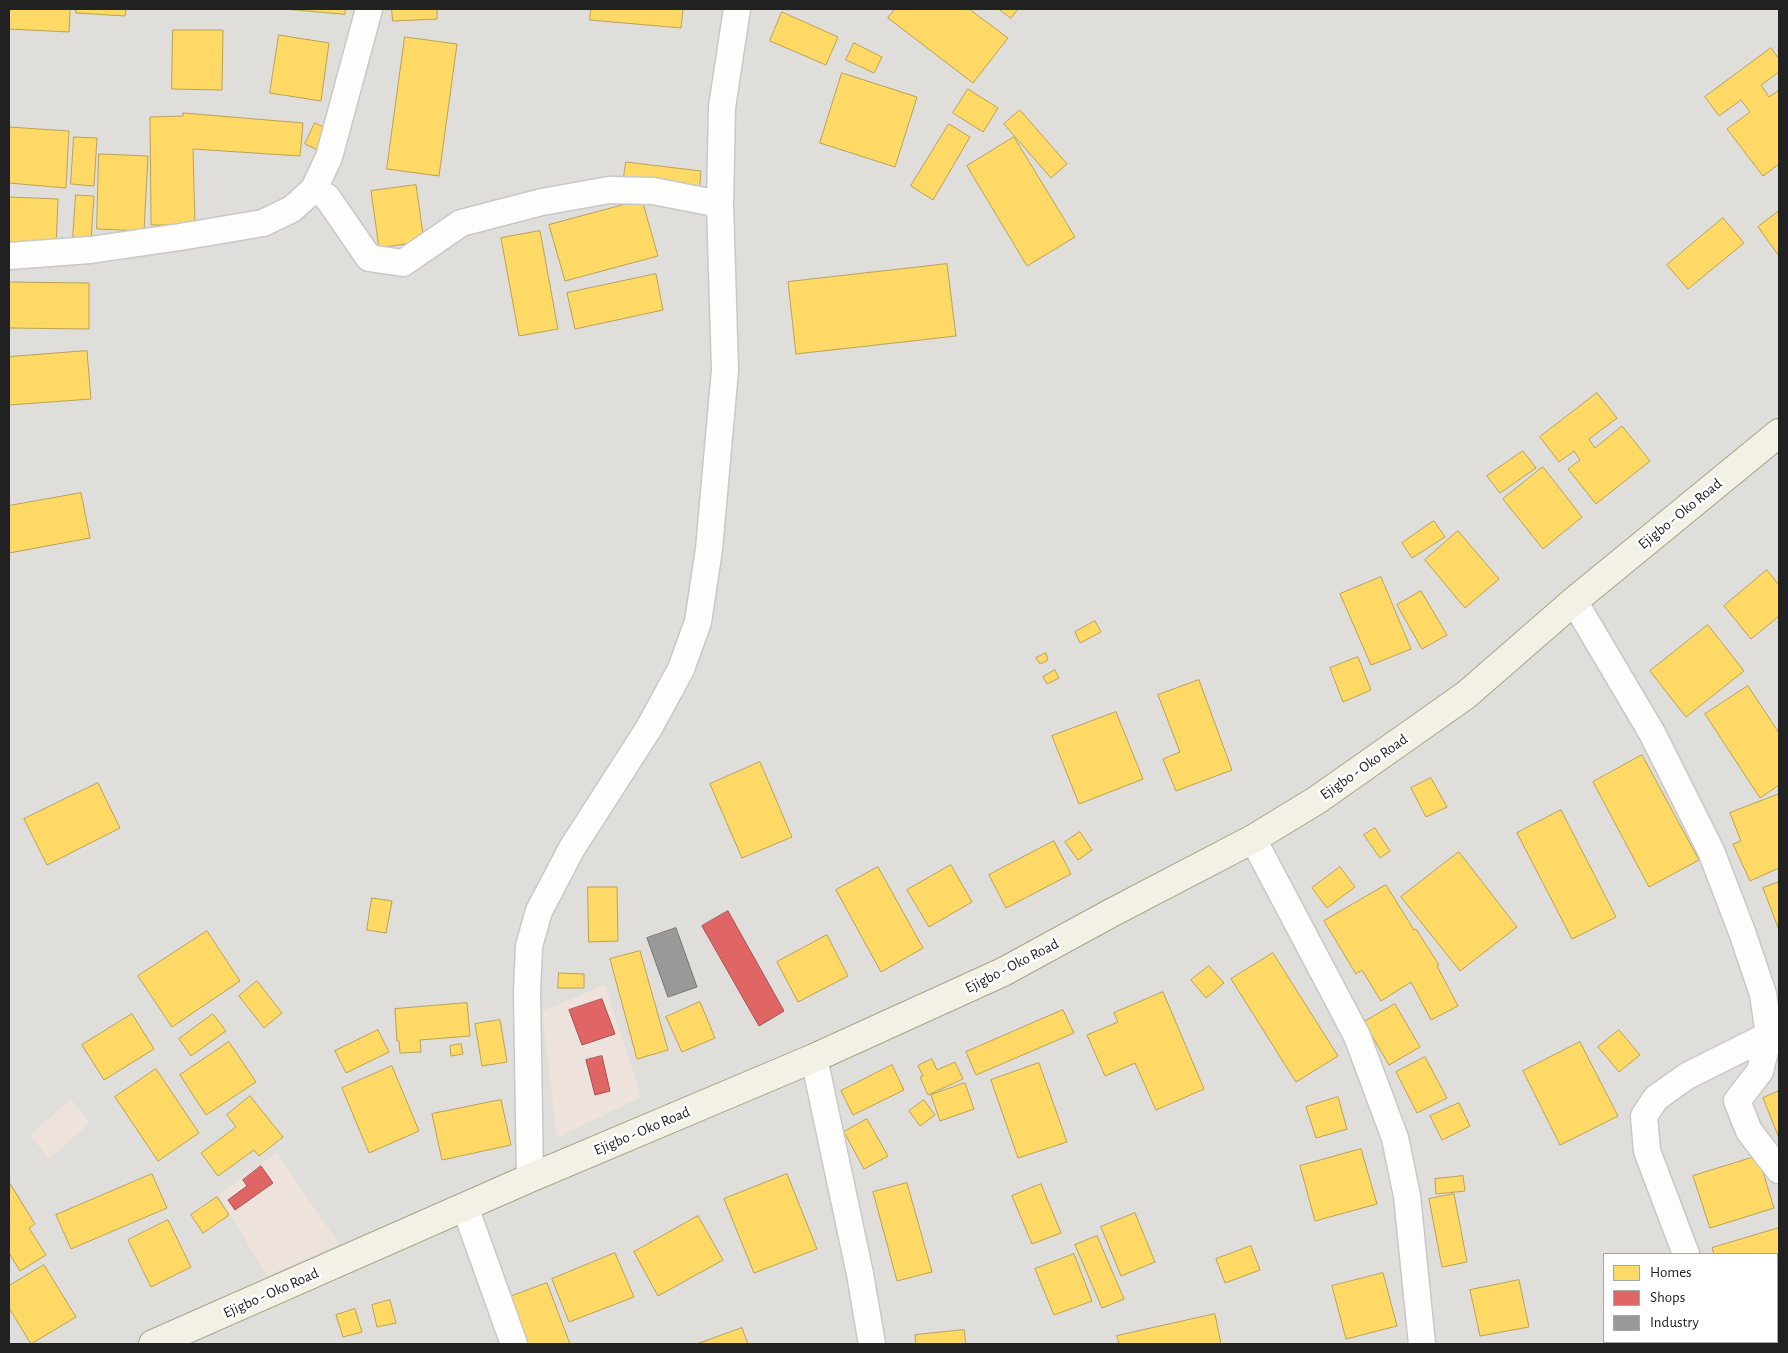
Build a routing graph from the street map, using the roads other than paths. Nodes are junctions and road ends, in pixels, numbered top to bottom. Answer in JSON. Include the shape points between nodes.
{"nodes":[{"id":1,"x":369,"y":9,"type":"edge"},
{"id":2,"x":737,"y":9,"type":"edge"},
{"id":3,"x":314,"y":189,"type":"junction"},
{"id":4,"x":720,"y":204,"type":"junction"},
{"id":5,"x":9,"y":256,"type":"edge"},
{"id":6,"x":1779,"y":434,"type":"edge"},
{"id":7,"x":1574,"y":601,"type":"junction"},
{"id":8,"x":1253,"y":839,"type":"junction"},
{"id":9,"x":1771,"y":995,"type":"edge"},
{"id":10,"x":1769,"y":1035,"type":"junction"},
{"id":11,"x":814,"y":1058,"type":"junction"},
{"id":12,"x":1779,"y":1170,"type":"edge"},
{"id":13,"x":530,"y":1178,"type":"junction"},
{"id":14,"x":465,"y":1207,"type":"junction"},
{"id":15,"x":1686,"y":1253,"type":"edge"},
{"id":16,"x":153,"y":1344,"type":"edge"},
{"id":17,"x":514,"y":1344,"type":"edge"},
{"id":18,"x":872,"y":1344,"type":"edge"},
{"id":19,"x":1422,"y":1344,"type":"edge"}],
"edges":[{"from":1,"to":3,"type":"street","via":[[329,158]]},
{"from":2,"to":4,"type":"street","via":[[722,107]]},
{"from":3,"to":4,"type":"street","via":[[327,196],[369,258],[403,263],[461,223],[542,202],[609,190],[653,191]]},
{"from":3,"to":5,"type":"street","via":[[292,209],[263,223],[90,250]]},
{"from":4,"to":13,"type":"street","via":[[725,370],[710,549],[698,622],[681,669],[648,728],[572,848],[539,911],[529,946],[527,993]]},
{"from":6,"to":7,"type":"main road","name":"Ejigbo - Oko Road"},
{"from":7,"to":8,"type":"main road","name":"Ejigbo - Oko Road","via":[[1466,695],[1317,800]]},
{"from":7,"to":9,"type":"street","via":[[1652,733],[1711,851],[1742,932]]},
{"from":8,"to":11,"type":"main road","name":"Ejigbo - Oko Road","via":[[1003,972]]},
{"from":8,"to":19,"type":"street","via":[[1357,1036],[1395,1138],[1407,1196]]},
{"from":9,"to":10,"type":"street"},
{"from":10,"to":12,"type":"street","via":[[1760,1071],[1737,1101],[1749,1131]]},
{"from":10,"to":15,"type":"street","via":[[1687,1076],[1656,1098],[1644,1116],[1647,1151]]},
{"from":11,"to":13,"type":"main road","name":"Ejigbo - Oko Road"},
{"from":11,"to":18,"type":"street"},
{"from":13,"to":14,"type":"main road","name":"Ejigbo - Oko Road"},
{"from":14,"to":16,"type":"main road","name":"Ejigbo - Oko Road"},
{"from":14,"to":17,"type":"street"}]}
